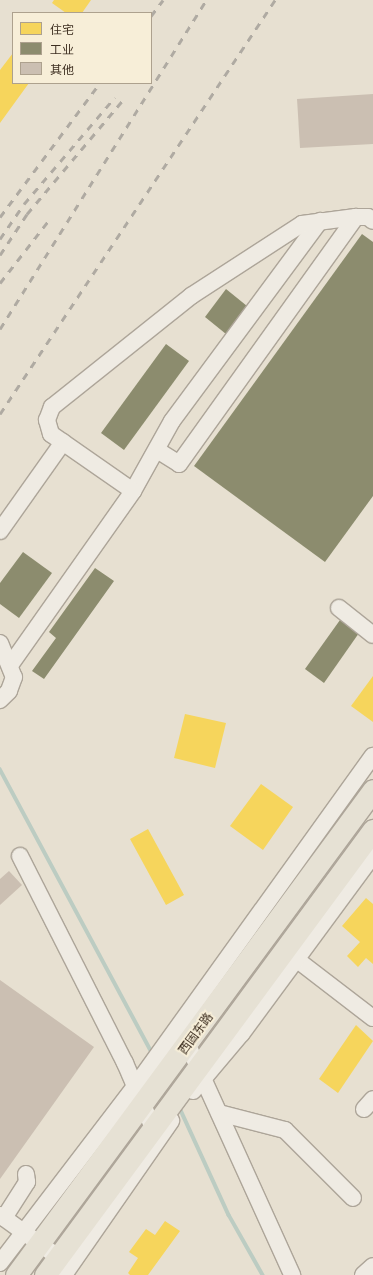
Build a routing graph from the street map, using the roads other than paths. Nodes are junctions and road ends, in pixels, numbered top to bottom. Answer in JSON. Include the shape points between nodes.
{"nodes":[{"id":1,"x":367,"y":218,"type":"edge"},
{"id":2,"x":320,"y":220,"type":"junction"},
{"id":3,"x":63,"y":442,"type":"junction"},
{"id":4,"x":157,"y":450,"type":"junction"},
{"id":5,"x":133,"y":491,"type":"junction"},
{"id":6,"x":0,"y":531,"type":"edge"},
{"id":7,"x":339,"y":608,"type":"dead end"},
{"id":8,"x":373,"y":635,"type":"edge"},
{"id":9,"x":0,"y":643,"type":"edge"},
{"id":10,"x":11,"y":664,"type":"junction"},
{"id":11,"x":0,"y":700,"type":"edge"},
{"id":12,"x":373,"y":756,"type":"edge"},
{"id":13,"x":373,"y":790,"type":"edge"},
{"id":14,"x":373,"y":830,"type":"edge"},
{"id":15,"x":373,"y":855,"type":"edge"},
{"id":16,"x":20,"y":856,"type":"dead end"},
{"id":17,"x":296,"y":959,"type":"junction"},
{"id":18,"x":373,"y":1018,"type":"edge"},
{"id":19,"x":177,"y":1046,"type":"junction"},
{"id":20,"x":197,"y":1077,"type":"junction"},
{"id":21,"x":141,"y":1093,"type":"junction"},
{"id":22,"x":218,"y":1113,"type":"junction"},
{"id":23,"x":160,"y":1125,"type":"junction"},
{"id":24,"x":26,"y":1174,"type":"dead end"},
{"id":25,"x":352,"y":1198,"type":"dead end"},
{"id":26,"x":2,"y":1217,"type":"edge"},
{"id":27,"x":31,"y":1237,"type":"junction"},
{"id":28,"x":0,"y":1262,"type":"edge"},
{"id":29,"x":61,"y":1266,"type":"edge"},
{"id":30,"x":373,"y":1266,"type":"edge"},
{"id":31,"x":16,"y":1275,"type":"edge"},
{"id":32,"x":45,"y":1275,"type":"edge"},
{"id":33,"x":292,"y":1275,"type":"edge"},
{"id":34,"x":363,"y":1275,"type":"edge"}],
"edges":[{"from":1,"to":2,"type":"street"},
{"from":1,"to":4,"type":"street","via":[[179,464]]},
{"from":2,"to":3,"type":"street","via":[[302,224],[191,296],[52,407],[48,427]]},
{"from":2,"to":4,"type":"street","via":[[172,421]]},
{"from":3,"to":5,"type":"street"},
{"from":3,"to":6,"type":"street"},
{"from":4,"to":5,"type":"street"},
{"from":5,"to":10,"type":"street"},
{"from":7,"to":8,"type":"street"},
{"from":9,"to":10,"type":"street"},
{"from":10,"to":11,"type":"street","via":[[14,677],[9,690]]},
{"from":12,"to":19,"type":"street"},
{"from":13,"to":19,"type":"main road","name":"西固东路"},
{"from":14,"to":20,"type":"main road","name":"西固东路"},
{"from":15,"to":17,"type":"street"},
{"from":16,"to":21,"type":"street"},
{"from":17,"to":18,"type":"street"},
{"from":17,"to":20,"type":"street","via":[[242,1033]]},
{"from":19,"to":20,"type":"street"},
{"from":19,"to":21,"type":"main road","name":"西固东路"},
{"from":20,"to":22,"type":"street"},
{"from":20,"to":23,"type":"main road","name":"西固东路"},
{"from":21,"to":23,"type":"street"},
{"from":21,"to":27,"type":"main road","name":"西固东路"},
{"from":22,"to":25,"type":"street","via":[[285,1130]]},
{"from":22,"to":33,"type":"street"},
{"from":23,"to":29,"type":"main road","name":"西固东路"},
{"from":24,"to":26,"type":"street","via":[[25,1185]]},
{"from":26,"to":27,"type":"street"},
{"from":27,"to":28,"type":"street"},
{"from":27,"to":29,"type":"street"},
{"from":27,"to":31,"type":"main road","name":"西固东路"},
{"from":29,"to":32,"type":"main road","name":"西固东路"},
{"from":30,"to":34,"type":"street"}]}
